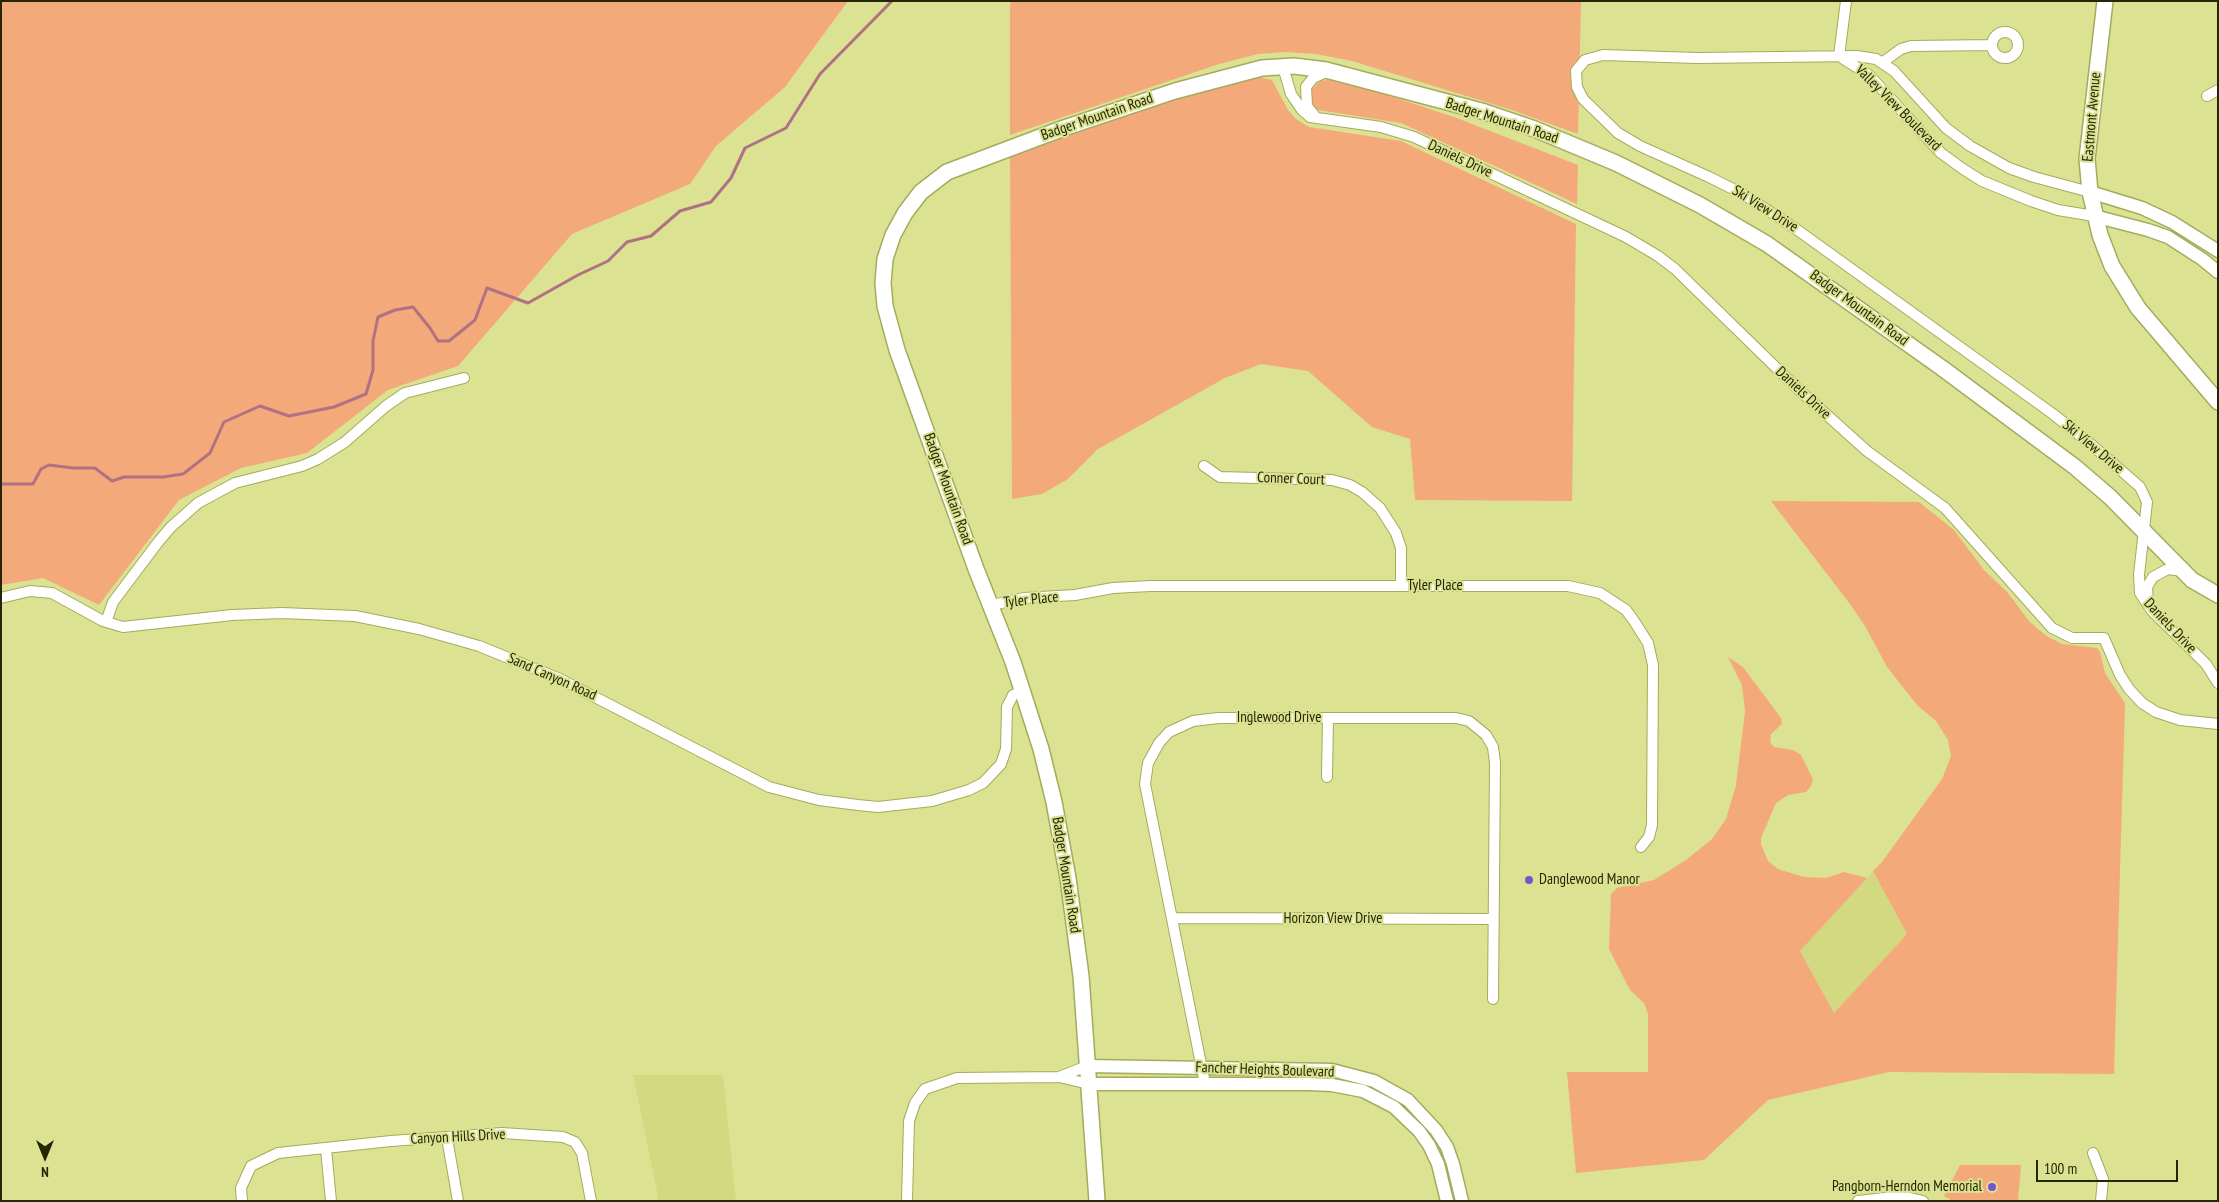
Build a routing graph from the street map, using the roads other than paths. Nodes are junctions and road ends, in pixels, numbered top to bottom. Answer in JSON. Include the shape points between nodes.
{"nodes":[{"id":1,"x":1846,"y":1,"type":"edge"},
{"id":2,"x":2104,"y":1,"type":"edge"},
{"id":3,"x":1992,"y":45,"type":"dead end"},
{"id":4,"x":1839,"y":56,"type":"junction"},
{"id":5,"x":1883,"y":62,"type":"junction"},
{"id":6,"x":1282,"y":66,"type":"junction"},
{"id":7,"x":1329,"y":70,"type":"junction"},
{"id":8,"x":2218,"y":90,"type":"edge"},
{"id":9,"x":2207,"y":96,"type":"dead end"},
{"id":10,"x":1332,"y":121,"type":"junction"},
{"id":11,"x":2090,"y":192,"type":"junction"},
{"id":12,"x":2094,"y":216,"type":"junction"},
{"id":13,"x":2218,"y":251,"type":"edge"},
{"id":14,"x":2218,"y":272,"type":"edge"},
{"id":15,"x":464,"y":378,"type":"dead end"},
{"id":16,"x":2218,"y":402,"type":"edge"},
{"id":17,"x":1204,"y":466,"type":"dead end"},
{"id":18,"x":2144,"y":532,"type":"junction"},
{"id":19,"x":2182,"y":571,"type":"junction"},
{"id":20,"x":1401,"y":586,"type":"junction"},
{"id":21,"x":2218,"y":595,"type":"edge"},
{"id":22,"x":1,"y":598,"type":"edge"},
{"id":23,"x":992,"y":605,"type":"junction"},
{"id":24,"x":2152,"y":611,"type":"junction"},
{"id":25,"x":106,"y":622,"type":"junction"},
{"id":26,"x":2218,"y":683,"type":"edge"},
{"id":27,"x":1022,"y":691,"type":"junction"},
{"id":28,"x":1328,"y":718,"type":"junction"},
{"id":29,"x":2218,"y":724,"type":"edge"},
{"id":30,"x":1327,"y":777,"type":"dead end"},
{"id":31,"x":1640,"y":847,"type":"dead end"},
{"id":32,"x":1173,"y":918,"type":"junction"},
{"id":33,"x":1493,"y":919,"type":"junction"},
{"id":34,"x":1493,"y":999,"type":"dead end"},
{"id":35,"x":1087,"y":1066,"type":"junction"},
{"id":36,"x":1202,"y":1068,"type":"junction"},
{"id":37,"x":1060,"y":1077,"type":"junction"},
{"id":38,"x":1089,"y":1084,"type":"junction"},
{"id":39,"x":1205,"y":1084,"type":"junction"},
{"id":40,"x":447,"y":1138,"type":"junction"},
{"id":41,"x":326,"y":1149,"type":"junction"},
{"id":42,"x":2094,"y":1153,"type":"dead end"},
{"id":43,"x":242,"y":1201,"type":"edge"},
{"id":44,"x":331,"y":1201,"type":"edge"},
{"id":45,"x":458,"y":1201,"type":"edge"},
{"id":46,"x":590,"y":1201,"type":"edge"},
{"id":47,"x":907,"y":1201,"type":"edge"},
{"id":48,"x":1097,"y":1201,"type":"edge"},
{"id":49,"x":1446,"y":1201,"type":"edge"},
{"id":50,"x":1462,"y":1201,"type":"edge"},
{"id":51,"x":1858,"y":1201,"type":"edge"},
{"id":52,"x":1923,"y":1201,"type":"edge"},
{"id":53,"x":2101,"y":1201,"type":"edge"}],
"edges":[{"from":1,"to":4,"type":"street"},
{"from":2,"to":11,"type":"main road","name":"Eastmont Avenue","via":[[2088,144]]},
{"from":3,"to":5,"type":"street","via":[[1911,46]]},
{"from":4,"to":5,"type":"street","name":"Valley View Boulevard","via":[[1867,57]]},
{"from":4,"to":12,"type":"street","name":"Valley View Boulevard","via":[[1869,75],[1923,134],[1963,169],[1996,187],[2058,210]]},
{"from":4,"to":18,"type":"street","name":"Ski View Drive","via":[[1596,56],[1578,66],[1576,81],[1583,100],[1618,133],[1709,176],[1776,215],[2086,440],[2144,492],[2147,502]]},
{"from":5,"to":11,"type":"street","name":"Valley View Boulevard","via":[[1946,128],[1970,146],[2034,178]]},
{"from":6,"to":7,"type":"main road","name":"Badger Mountain Road"},
{"from":6,"to":10,"type":"street","name":"Daniels Drive","via":[[1291,94],[1302,110],[1310,117]]},
{"from":6,"to":23,"type":"main road","name":"Badger Mountain Road","via":[[1241,72],[1175,91],[972,161],[947,172],[921,192],[896,228],[885,258],[883,282],[890,327],[976,569]]},
{"from":7,"to":10,"type":"street","name":"Daniels Drive","via":[[1313,78],[1305,94],[1310,112]]},
{"from":7,"to":18,"type":"main road","name":"Badger Mountain Road","via":[[1532,128],[1616,163],[1734,224],[1823,282],[2051,448],[2091,480]]},
{"from":8,"to":9,"type":"street"},
{"from":10,"to":29,"type":"street","name":"Daniels Drive","via":[[1381,127],[1414,137],[1626,237],[1658,256],[1845,432],[1945,508],[2052,628],[2072,638],[2104,638],[2129,689],[2156,712],[2180,720]]},
{"from":11,"to":12,"type":"main road","name":"Eastmont Avenue"},
{"from":11,"to":13,"type":"street","name":"Valley View Boulevard","via":[[2142,208],[2172,222]]},
{"from":12,"to":14,"type":"street","name":"Valley View Boulevard","via":[[2168,237]]},
{"from":12,"to":16,"type":"main road","name":"Eastmont Avenue","via":[[2105,250],[2128,294]]},
{"from":15,"to":25,"type":"street","via":[[405,393],[345,442],[318,459],[242,480],[214,492],[159,541],[113,602]]},
{"from":17,"to":20,"type":"street","name":"Conner Court","via":[[1220,477],[1332,480],[1362,492],[1380,508],[1396,533],[1400,548]]},
{"from":18,"to":19,"type":"main road","name":"Badger Mountain Road"},
{"from":18,"to":24,"type":"street","name":"Daniels Drive","via":[[2139,588]]},
{"from":19,"to":21,"type":"main road","name":"Badger Mountain Road","via":[[2201,587]]},
{"from":19,"to":24,"type":"street","via":[[2163,570],[2150,581],[2147,594]]},
{"from":20,"to":23,"type":"street","name":"Tyler Place","via":[[1134,586],[1075,596],[1024,598]]},
{"from":20,"to":31,"type":"street","name":"Tyler Place","via":[[1568,586],[1600,593],[1626,610],[1643,632],[1653,665],[1652,825],[1649,837]]},
{"from":22,"to":25,"type":"street","name":"Sand Canyon Road","via":[[30,592],[52,593]]},
{"from":23,"to":27,"type":"main road","name":"Badger Mountain Road"},
{"from":24,"to":26,"type":"street","name":"Daniels Drive","via":[[2206,664]]},
{"from":25,"to":27,"type":"street","name":"Sand Canyon Road","via":[[131,627],[292,613],[355,616],[419,629],[479,646],[560,679],[769,787],[819,800],[870,806],[932,801],[983,783],[1001,764],[1006,749],[1008,702]]},
{"from":27,"to":35,"type":"main road","name":"Badger Mountain Road","via":[[1043,758],[1068,878],[1081,976]]},
{"from":28,"to":30,"type":"street"},
{"from":28,"to":32,"type":"street","name":"Inglewood Drive","via":[[1204,719],[1183,724],[1159,743],[1148,763],[1145,784]]},
{"from":28,"to":33,"type":"street","name":"Inglewood Drive","via":[[1456,718],[1469,721],[1486,735],[1493,747],[1495,763]]},
{"from":32,"to":33,"type":"street","name":"Horizon View Drive"},
{"from":32,"to":36,"type":"street","name":"Inglewood Drive"},
{"from":33,"to":34,"type":"street","name":"Inglewood Drive"},
{"from":35,"to":36,"type":"street","name":"Fancher Heights Boulevard"},
{"from":35,"to":37,"type":"street"},
{"from":35,"to":38,"type":"main road","name":"Badger Mountain Road"},
{"from":36,"to":39,"type":"street","name":"Inglewood Drive"},
{"from":36,"to":50,"type":"street","name":"Fancher Heights Boulevard","via":[[1332,1070],[1389,1088],[1413,1105],[1436,1130],[1453,1164]]},
{"from":37,"to":38,"type":"street"},
{"from":37,"to":47,"type":"street","via":[[957,1078],[925,1089],[909,1120]]},
{"from":38,"to":39,"type":"street","name":"Fancher Heights Boulevard"},
{"from":38,"to":48,"type":"main road","name":"Badger Mountain Road"},
{"from":39,"to":49,"type":"street","name":"Fancher Heights Boulevard","via":[[1332,1085],[1381,1099],[1407,1118],[1429,1146],[1438,1164]]},
{"from":40,"to":41,"type":"street","name":"Canyon Hills Drive"},
{"from":40,"to":45,"type":"street"},
{"from":40,"to":46,"type":"street","name":"Canyon Hills Drive","via":[[502,1133],[568,1138],[582,1153]]},
{"from":41,"to":43,"type":"street","name":"Canyon Hills Drive","via":[[278,1153],[251,1166],[241,1188]]},
{"from":41,"to":44,"type":"street"},
{"from":42,"to":53,"type":"street","via":[[2103,1179]]},
{"from":51,"to":52,"type":"street","via":[[1902,1196]]}]}
